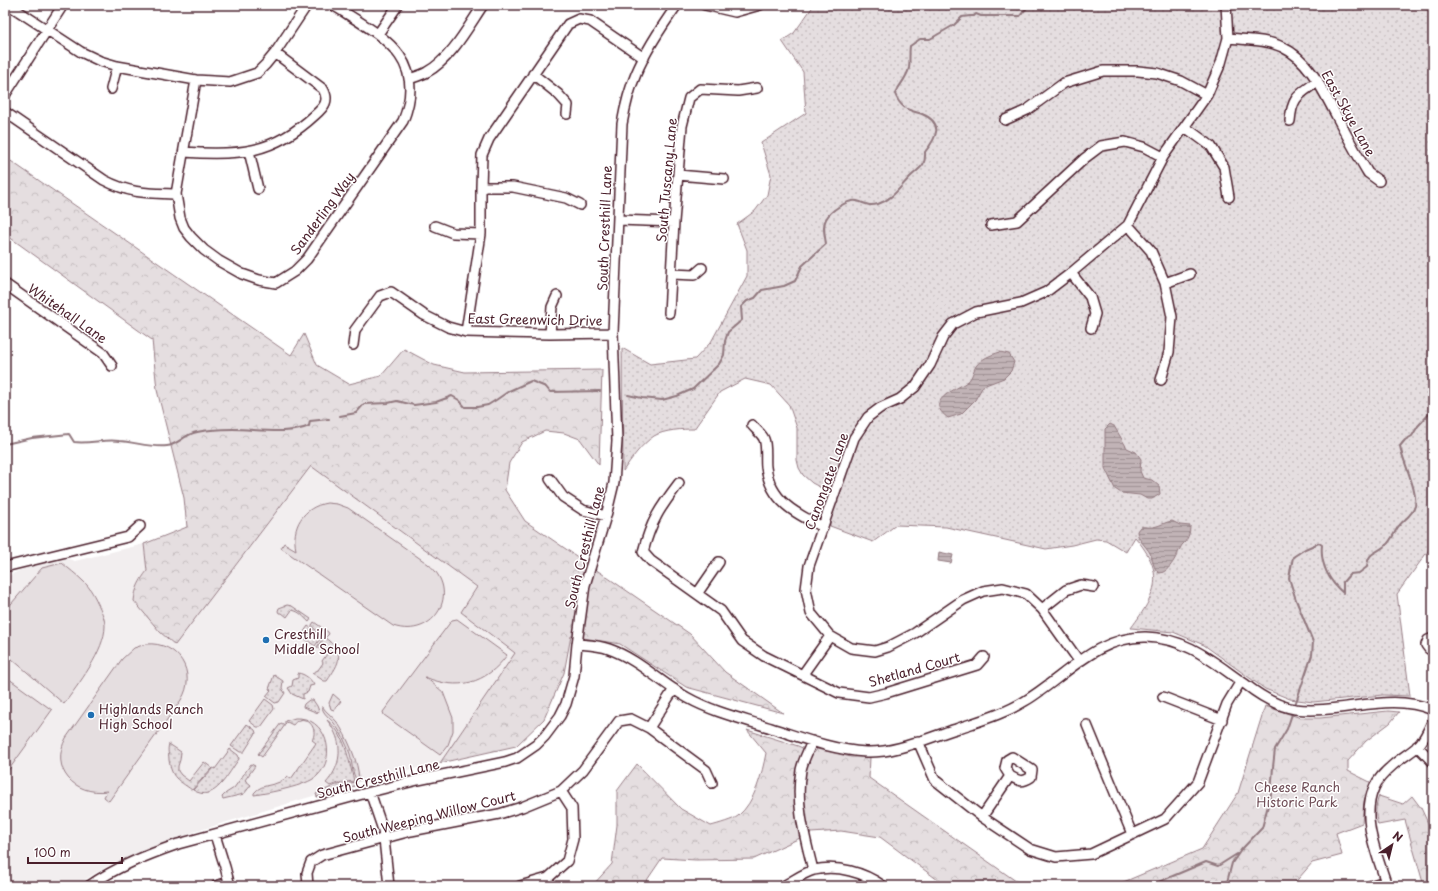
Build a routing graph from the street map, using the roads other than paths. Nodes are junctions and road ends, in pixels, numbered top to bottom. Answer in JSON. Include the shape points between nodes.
{"nodes":[{"id":1,"x":9,"y":5,"type":"edge"},
{"id":2,"x":64,"y":5,"type":"edge"},
{"id":3,"x":307,"y":5,"type":"edge"},
{"id":4,"x":332,"y":5,"type":"edge"},
{"id":5,"x":398,"y":5,"type":"edge"},
{"id":6,"x":483,"y":5,"type":"edge"},
{"id":7,"x":677,"y":5,"type":"edge"},
{"id":8,"x":705,"y":5,"type":"edge"},
{"id":9,"x":760,"y":5,"type":"edge"},
{"id":10,"x":1226,"y":5,"type":"edge"},
{"id":11,"x":47,"y":29,"type":"junction"},
{"id":12,"x":378,"y":34,"type":"junction"},
{"id":13,"x":1228,"y":38,"type":"junction"},
{"id":14,"x":275,"y":53,"type":"junction"},
{"id":15,"x":644,"y":58,"type":"junction"},
{"id":16,"x":117,"y":66,"type":"junction"},
{"id":17,"x":533,"y":74,"type":"junction"},
{"id":18,"x":409,"y":79,"type":"junction"},
{"id":19,"x":196,"y":80,"type":"junction"},
{"id":20,"x":1318,"y":81,"type":"junction"},
{"id":21,"x":758,"y":88,"type":"dead end"},
{"id":22,"x":111,"y":89,"type":"dead end"},
{"id":23,"x":5,"y":95,"type":"edge"},
{"id":24,"x":1207,"y":95,"type":"junction"},
{"id":25,"x":5,"y":112,"type":"edge"},
{"id":26,"x":568,"y":114,"type":"dead end"},
{"id":27,"x":1005,"y":120,"type":"dead end"},
{"id":28,"x":1290,"y":121,"type":"dead end"},
{"id":29,"x":1185,"y":128,"type":"junction"},
{"id":30,"x":249,"y":151,"type":"junction"},
{"id":31,"x":184,"y":152,"type":"junction"},
{"id":32,"x":1163,"y":157,"type":"junction"},
{"id":33,"x":678,"y":175,"type":"junction"},
{"id":34,"x":724,"y":179,"type":"dead end"},
{"id":35,"x":1379,"y":181,"type":"dead end"},
{"id":36,"x":481,"y":187,"type":"junction"},
{"id":37,"x":258,"y":189,"type":"dead end"},
{"id":38,"x":176,"y":194,"type":"junction"},
{"id":39,"x":1229,"y":197,"type":"dead end"},
{"id":40,"x":580,"y":205,"type":"dead end"},
{"id":41,"x":618,"y":220,"type":"junction"},
{"id":42,"x":674,"y":222,"type":"junction"},
{"id":43,"x":991,"y":225,"type":"dead end"},
{"id":44,"x":1128,"y":225,"type":"junction"},
{"id":45,"x":435,"y":226,"type":"dead end"},
{"id":46,"x":481,"y":234,"type":"junction"},
{"id":47,"x":702,"y":268,"type":"dead end"},
{"id":48,"x":672,"y":274,"type":"junction"},
{"id":49,"x":1071,"y":274,"type":"junction"},
{"id":50,"x":1190,"y":274,"type":"dead end"},
{"id":51,"x":1165,"y":283,"type":"junction"},
{"id":52,"x":5,"y":284,"type":"edge"},
{"id":53,"x":557,"y":296,"type":"dead end"},
{"id":54,"x":669,"y":313,"type":"dead end"},
{"id":55,"x":1091,"y":328,"type":"dead end"},
{"id":56,"x":466,"y":332,"type":"junction"},
{"id":57,"x":613,"y":333,"type":"junction"},
{"id":58,"x":550,"y":334,"type":"junction"},
{"id":59,"x":353,"y":345,"type":"dead end"},
{"id":60,"x":112,"y":366,"type":"dead end"},
{"id":61,"x":1161,"y":380,"type":"dead end"},
{"id":62,"x":752,"y":425,"type":"dead end"},
{"id":63,"x":550,"y":479,"type":"dead end"},
{"id":64,"x":679,"y":483,"type":"dead end"},
{"id":65,"x":606,"y":516,"type":"junction"},
{"id":66,"x":140,"y":526,"type":"dead end"},
{"id":67,"x":823,"y":527,"type":"junction"},
{"id":68,"x":719,"y":562,"type":"dead end"},
{"id":69,"x":5,"y":567,"type":"edge"},
{"id":70,"x":1094,"y":587,"type":"dead end"},
{"id":71,"x":698,"y":594,"type":"junction"},
{"id":72,"x":1042,"y":609,"type":"junction"},
{"id":73,"x":1433,"y":635,"type":"edge"},
{"id":74,"x":830,"y":636,"type":"junction"},
{"id":75,"x":1433,"y":638,"type":"edge"},
{"id":76,"x":577,"y":644,"type":"junction"},
{"id":77,"x":1433,"y":650,"type":"edge"},
{"id":78,"x":984,"y":657,"type":"dead end"},
{"id":79,"x":1079,"y":661,"type":"junction"},
{"id":80,"x":803,"y":674,"type":"junction"},
{"id":81,"x":1241,"y":682,"type":"junction"},
{"id":82,"x":674,"y":689,"type":"junction"},
{"id":83,"x":1163,"y":697,"type":"dead end"},
{"id":84,"x":1433,"y":710,"type":"edge"},
{"id":85,"x":1222,"y":720,"type":"junction"},
{"id":86,"x":1433,"y":720,"type":"edge"},
{"id":87,"x":1087,"y":724,"type":"dead end"},
{"id":88,"x":649,"y":728,"type":"junction"},
{"id":89,"x":812,"y":741,"type":"junction"},
{"id":90,"x":918,"y":741,"type":"junction"},
{"id":91,"x":1417,"y":746,"type":"junction"},
{"id":92,"x":1433,"y":762,"type":"edge"},
{"id":93,"x":1010,"y":776,"type":"dead end"},
{"id":94,"x":712,"y":782,"type":"dead end"},
{"id":95,"x":561,"y":790,"type":"junction"},
{"id":96,"x":370,"y":792,"type":"junction"},
{"id":97,"x":982,"y":817,"type":"junction"},
{"id":98,"x":1132,"y":834,"type":"junction"},
{"id":99,"x":214,"y":835,"type":"junction"},
{"id":100,"x":384,"y":838,"type":"junction"},
{"id":101,"x":813,"y":870,"type":"junction"},
{"id":102,"x":1386,"y":883,"type":"edge"},
{"id":103,"x":230,"y":884,"type":"edge"},
{"id":104,"x":89,"y":886,"type":"edge"},
{"id":105,"x":216,"y":886,"type":"edge"},
{"id":106,"x":308,"y":886,"type":"edge"},
{"id":107,"x":389,"y":886,"type":"edge"},
{"id":108,"x":520,"y":886,"type":"edge"},
{"id":109,"x":783,"y":886,"type":"edge"},
{"id":110,"x":883,"y":886,"type":"edge"},
{"id":111,"x":1370,"y":886,"type":"edge"}],
"edges":[{"from":1,"to":11,"type":"street"},
{"from":2,"to":11,"type":"street"},
{"from":3,"to":14,"type":"street"},
{"from":4,"to":12,"type":"street","name":"Sanderling Way"},
{"from":5,"to":12,"type":"street"},
{"from":6,"to":18,"type":"street","via":[[448,56],[426,73]]},
{"from":7,"to":15,"type":"street","name":"South Cresthill Lane"},
{"from":8,"to":9,"type":"street","via":[[735,12]]},
{"from":10,"to":13,"type":"street","name":"Canongate Lane"},
{"from":11,"to":16,"type":"street","via":[[81,52]]},
{"from":11,"to":23,"type":"street"},
{"from":12,"to":18,"type":"street","name":"Sanderling Way","via":[[402,58]]},
{"from":13,"to":20,"type":"street","name":"East Skye Lane","via":[[1281,46],[1296,55]]},
{"from":13,"to":24,"type":"street","name":"Canongate Lane","via":[[1221,63]]},
{"from":14,"to":19,"type":"street","via":[[257,72],[246,78],[230,82]]},
{"from":14,"to":30,"type":"street","via":[[324,89],[327,95],[326,102],[305,125],[278,142]]},
{"from":15,"to":17,"type":"street","via":[[590,21],[579,18],[568,24]]},
{"from":15,"to":41,"type":"street","name":"South Cresthill Lane","via":[[632,85],[622,124]]},
{"from":16,"to":19,"type":"street"},
{"from":16,"to":22,"type":"street"},
{"from":17,"to":26,"type":"street","via":[[568,105]]},
{"from":17,"to":36,"type":"street","via":[[489,138],[482,155]]},
{"from":18,"to":38,"type":"street","name":"Sanderling Way","via":[[410,98],[403,121],[307,259],[295,271],[276,283],[242,274],[204,250],[184,228]]},
{"from":19,"to":31,"type":"street","name":"Sanderling Way"},
{"from":20,"to":28,"type":"street","via":[[1296,97],[1291,108]]},
{"from":20,"to":35,"type":"street","name":"East Skye Lane","via":[[1368,173]]},
{"from":21,"to":33,"type":"street","name":"South Tuscany Lane","via":[[738,91],[700,89],[689,98],[682,126]]},
{"from":24,"to":27,"type":"street","via":[[1181,81],[1157,73],[1103,71],[1064,83],[1028,110]]},
{"from":24,"to":29,"type":"street","name":"Canongate Lane"},
{"from":25,"to":38,"type":"street","via":[[115,186],[132,191]]},
{"from":29,"to":32,"type":"street","name":"Canongate Lane"},
{"from":29,"to":39,"type":"street","via":[[1211,146],[1224,167]]},
{"from":30,"to":31,"type":"street","via":[[232,154]]},
{"from":30,"to":37,"type":"street"},
{"from":31,"to":38,"type":"street","name":"Sanderling Way"},
{"from":32,"to":43,"type":"street","via":[[1144,147],[1125,142],[1101,146],[1016,221]]},
{"from":32,"to":44,"type":"street","name":"Canongate Lane"},
{"from":33,"to":34,"type":"street"},
{"from":33,"to":42,"type":"street","name":"South Tuscany Lane"},
{"from":36,"to":40,"type":"street","via":[[513,187],[566,198]]},
{"from":36,"to":46,"type":"street"},
{"from":41,"to":42,"type":"street"},
{"from":41,"to":57,"type":"street","name":"South Cresthill Lane"},
{"from":42,"to":48,"type":"street","name":"South Tuscany Lane"},
{"from":44,"to":49,"type":"street","name":"Canongate Lane"},
{"from":44,"to":51,"type":"street","via":[[1151,251]]},
{"from":45,"to":46,"type":"street","via":[[453,233]]},
{"from":46,"to":56,"type":"street"},
{"from":47,"to":48,"type":"street","via":[[694,275]]},
{"from":48,"to":54,"type":"street","name":"South Tuscany Lane"},
{"from":49,"to":55,"type":"street","via":[[1090,297],[1095,314]]},
{"from":49,"to":67,"type":"street","name":"Canongate Lane","via":[[1046,292],[1021,303],[976,312],[953,324],[915,387],[900,399],[880,408],[861,426],[854,438]]},
{"from":50,"to":51,"type":"street"},
{"from":51,"to":61,"type":"street","via":[[1172,317],[1169,352]]},
{"from":52,"to":60,"type":"street","name":"Whitehall Lane","via":[[103,352]]},
{"from":53,"to":58,"type":"street","via":[[552,307]]},
{"from":56,"to":58,"type":"street","name":"East Greenwich Drive"},
{"from":56,"to":59,"type":"street","name":"East Greenwich Drive","via":[[448,327],[424,315],[391,292],[380,296],[355,330]]},
{"from":57,"to":58,"type":"street","name":"East Greenwich Drive"},
{"from":57,"to":65,"type":"street","name":"South Cresthill Lane","via":[[617,456]]},
{"from":62,"to":67,"type":"street","via":[[764,439],[766,469],[771,485],[780,499],[793,512]]},
{"from":63,"to":65,"type":"street","via":[[563,497],[583,510]]},
{"from":64,"to":71,"type":"street","name":"Shetland Court","via":[[658,510],[648,532],[643,552],[651,561]]},
{"from":65,"to":76,"type":"street","name":"South Cresthill Lane","via":[[586,585]]},
{"from":66,"to":69,"type":"street","via":[[128,537]]},
{"from":67,"to":74,"type":"street","name":"Canongate Lane","via":[[808,566],[806,589],[811,613]]},
{"from":68,"to":71,"type":"street"},
{"from":70,"to":72,"type":"street","via":[[1081,585],[1066,590]]},
{"from":71,"to":80,"type":"street","name":"Shetland Court","via":[[721,611],[742,641],[764,656]]},
{"from":72,"to":74,"type":"street","name":"Canongate Lane","via":[[1026,594],[1003,588],[963,600],[915,633],[887,642],[875,651],[851,648]]},
{"from":72,"to":79,"type":"street","name":"Canongate Lane"},
{"from":73,"to":75,"type":"street"},
{"from":74,"to":80,"type":"street"},
{"from":75,"to":77,"type":"street","via":[[1428,640],[1426,645]]},
{"from":76,"to":82,"type":"street","via":[[596,646],[619,653]]},
{"from":76,"to":96,"type":"street","name":"South Cresthill Lane","via":[[574,676],[566,704],[545,736],[527,752],[505,762]]},
{"from":78,"to":80,"type":"street","name":"Shetland Court","via":[[976,665],[869,697],[839,693]]},
{"from":79,"to":81,"type":"street","via":[[1096,649],[1119,640],[1133,637],[1161,638],[1201,653]]},
{"from":79,"to":90,"type":"street","via":[[1037,694],[1010,709]]},
{"from":81,"to":84,"type":"street","via":[[1269,700],[1294,709],[1325,709],[1394,702],[1414,704]]},
{"from":81,"to":85,"type":"street","via":[[1227,704]]},
{"from":82,"to":88,"type":"street"},
{"from":82,"to":89,"type":"street","via":[[722,713]]},
{"from":83,"to":85,"type":"street"},
{"from":85,"to":98,"type":"street","via":[[1198,782],[1165,819]]},
{"from":86,"to":91,"type":"street"},
{"from":87,"to":98,"type":"street"},
{"from":88,"to":94,"type":"street","name":"South Weeping Willow Court","via":[[706,770]]},
{"from":88,"to":95,"type":"street","name":"South Weeping Willow Court","via":[[631,719],[619,721],[583,770]]},
{"from":89,"to":90,"type":"street","via":[[870,752],[888,750]]},
{"from":89,"to":101,"type":"street","via":[[802,769],[799,801]]},
{"from":90,"to":97,"type":"street","via":[[935,780]]},
{"from":91,"to":92,"type":"street"},
{"from":91,"to":102,"type":"street","via":[[1385,772],[1371,796],[1370,826]]},
{"from":93,"to":97,"type":"street"},
{"from":95,"to":100,"type":"street","name":"South Weeping Willow Court","via":[[499,814]]},
{"from":95,"to":108,"type":"street","via":[[572,808],[574,839],[567,861],[548,878]]},
{"from":96,"to":99,"type":"street","name":"South Cresthill Lane"},
{"from":96,"to":100,"type":"street"},
{"from":97,"to":98,"type":"street","via":[[1030,849],[1056,857],[1091,854]]},
{"from":99,"to":103,"type":"street"},
{"from":99,"to":104,"type":"street","name":"South Cresthill Lane","via":[[149,854],[122,866]]},
{"from":100,"to":106,"type":"street","name":"South Weeping Willow Court","via":[[322,856],[311,862]]},
{"from":100,"to":107,"type":"street"},
{"from":101,"to":109,"type":"street"},
{"from":101,"to":110,"type":"street","via":[[855,872]]},
{"from":102,"to":111,"type":"street"},
{"from":103,"to":105,"type":"street"}]}
